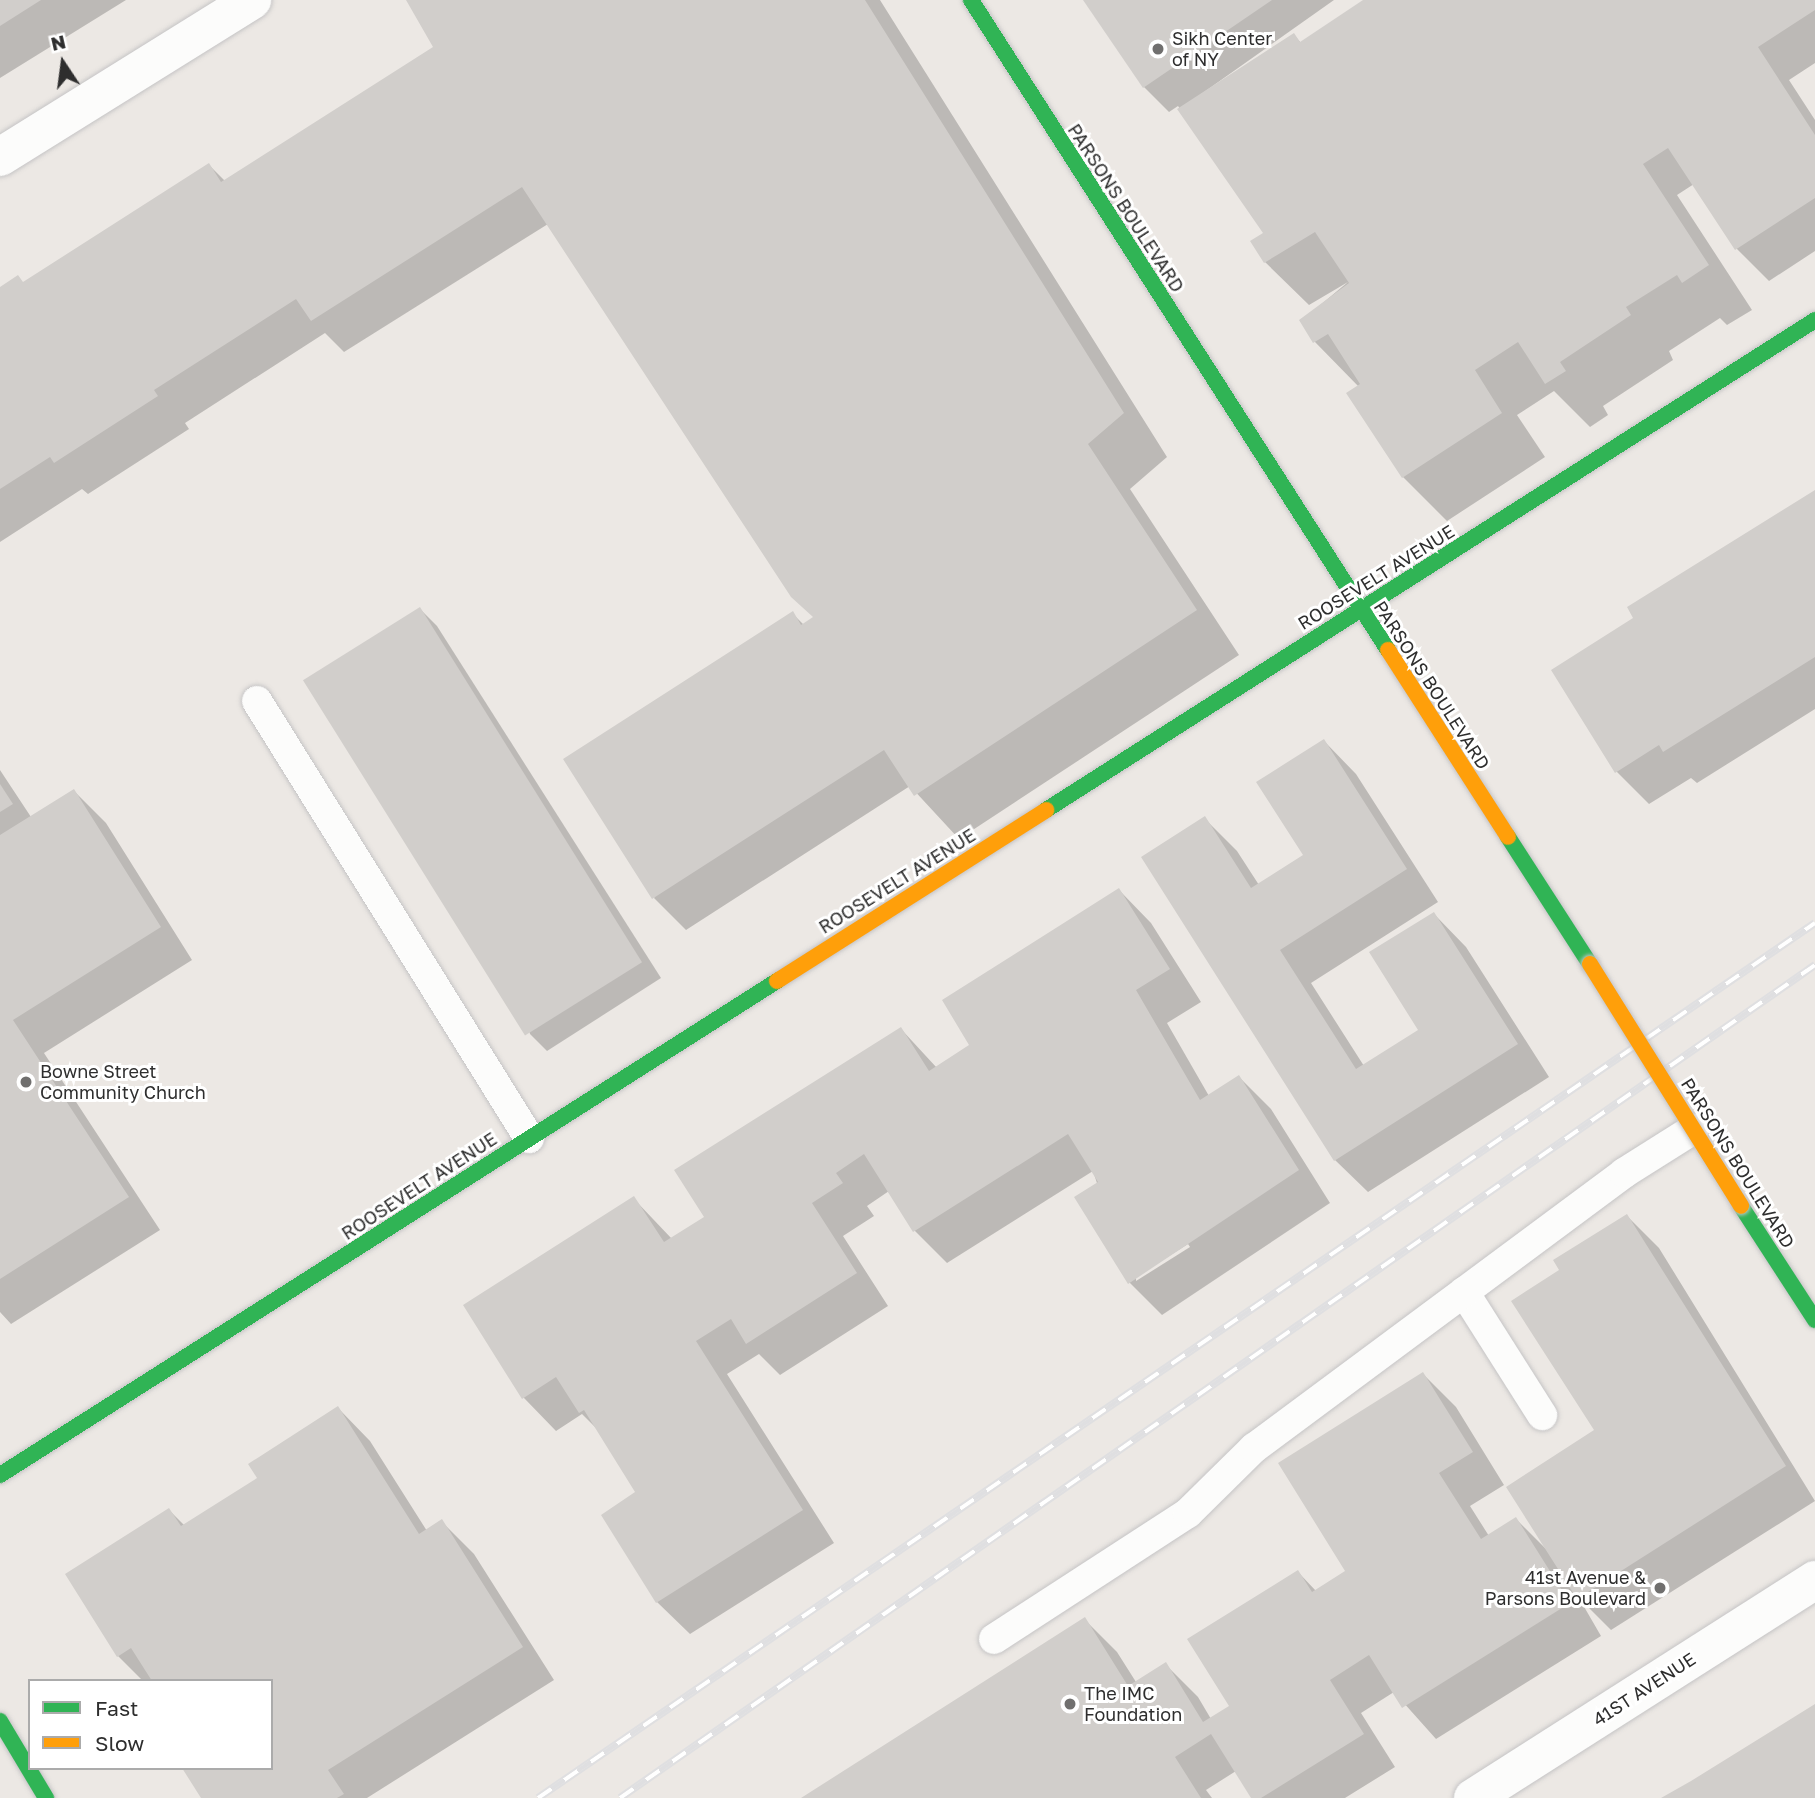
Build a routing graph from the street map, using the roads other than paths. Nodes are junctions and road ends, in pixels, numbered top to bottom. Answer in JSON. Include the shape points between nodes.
{"nodes":[{"id":1,"x":252,"y":0,"type":"edge"},
{"id":2,"x":971,"y":0,"type":"edge"},
{"id":3,"x":0,"y":157,"type":"edge"},
{"id":4,"x":1815,"y":320,"type":"edge"},
{"id":5,"x":1360,"y":610,"type":"junction"},
{"id":6,"x":257,"y":701,"type":"dead end"},
{"id":7,"x":1693,"y":1129,"type":"junction"},
{"id":8,"x":529,"y":1138,"type":"junction"},
{"id":9,"x":1464,"y":1292,"type":"junction"},
{"id":10,"x":1815,"y":1321,"type":"edge"},
{"id":11,"x":1542,"y":1415,"type":"dead end"},
{"id":12,"x":0,"y":1475,"type":"edge"},
{"id":13,"x":1815,"y":1580,"type":"edge"},
{"id":14,"x":994,"y":1639,"type":"dead end"},
{"id":15,"x":0,"y":1721,"type":"edge"},
{"id":16,"x":28,"y":1768,"type":"edge"},
{"id":17,"x":29,"y":1770,"type":"edge"},
{"id":18,"x":46,"y":1798,"type":"edge"},
{"id":19,"x":1473,"y":1798,"type":"edge"}],
"edges":[{"from":1,"to":3,"type":"street"},
{"from":2,"to":5,"type":"street","name":"PARSONS BOULEVARD"},
{"from":4,"to":5,"type":"street","name":"ROOSEVELT AVENUE"},
{"from":5,"to":7,"type":"street","name":"PARSONS BOULEVARD","bridge":true},
{"from":5,"to":8,"type":"street","name":"ROOSEVELT AVENUE"},
{"from":6,"to":8,"type":"lane"},
{"from":7,"to":9,"type":"lane","via":[[1624,1173]]},
{"from":7,"to":10,"type":"street","name":"PARSONS BOULEVARD","bridge":true},
{"from":8,"to":12,"type":"street","name":"ROOSEVELT AVENUE"},
{"from":9,"to":11,"type":"lane"},
{"from":9,"to":14,"type":"lane","via":[[1254,1448],[1188,1513]]},
{"from":13,"to":19,"type":"street","name":"41ST AVENUE"},
{"from":15,"to":16,"type":"street"},
{"from":17,"to":18,"type":"street"}]}
